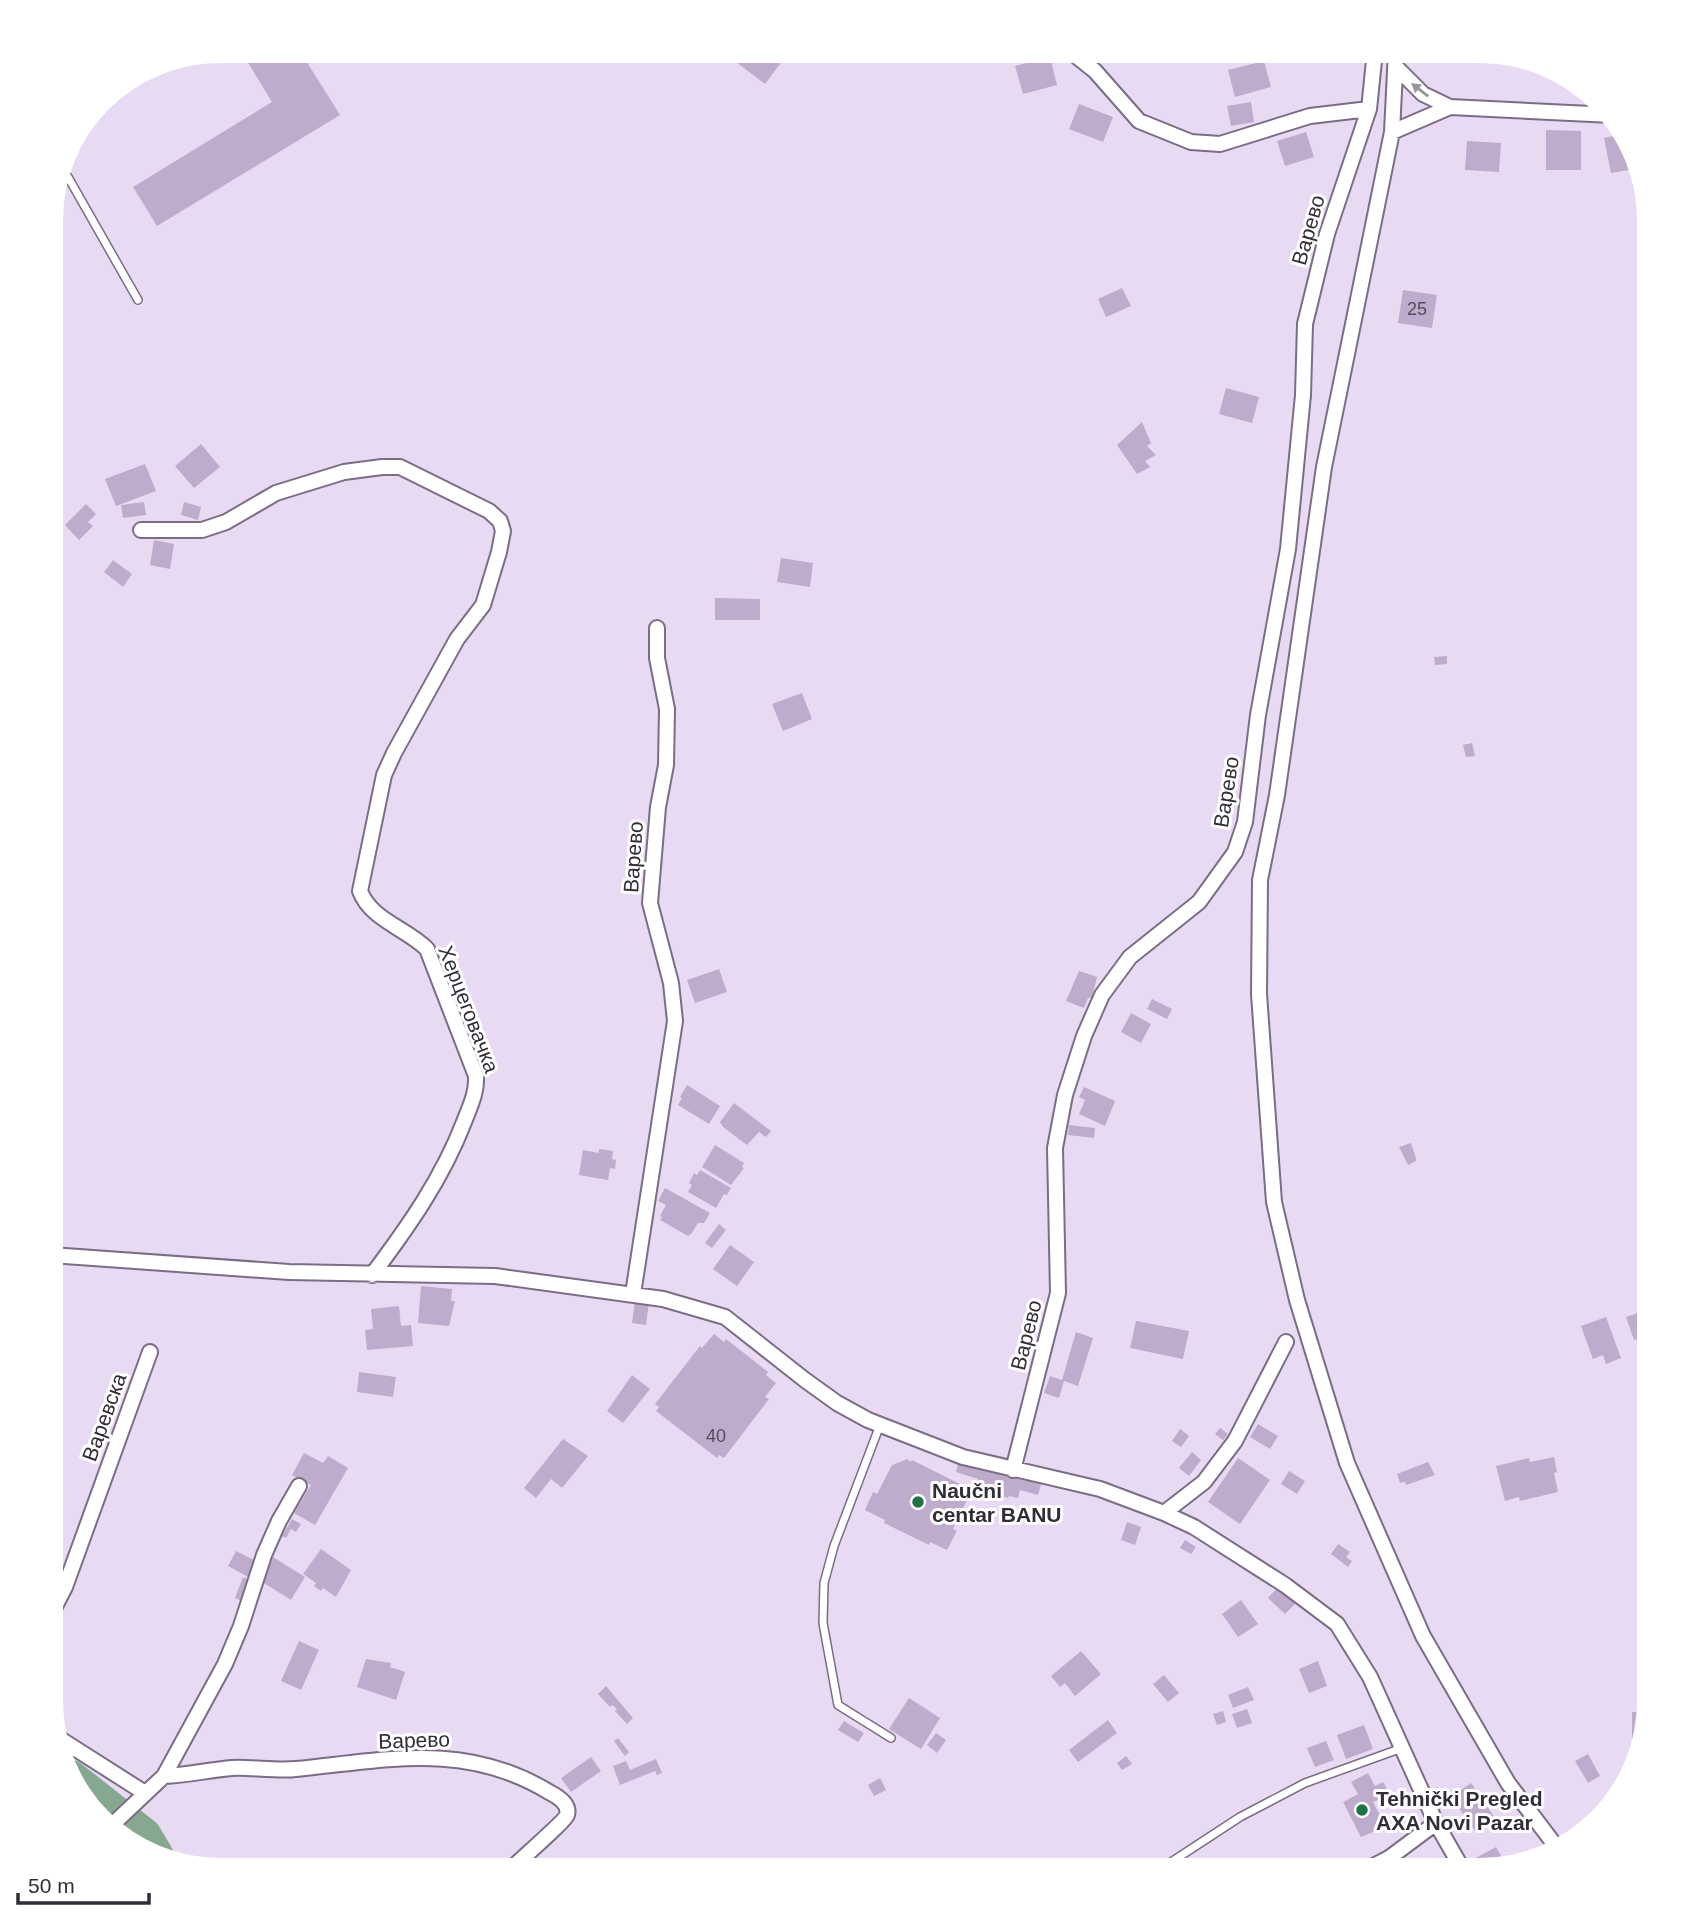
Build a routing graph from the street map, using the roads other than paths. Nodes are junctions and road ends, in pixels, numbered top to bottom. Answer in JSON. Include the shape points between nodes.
{"nodes":[{"id":1,"x":1085,"y":63,"type":"edge"},
{"id":2,"x":1374,"y":63,"type":"edge"},
{"id":3,"x":1395,"y":63,"type":"edge"},
{"id":4,"x":1395,"y":66,"type":"junction"},
{"id":5,"x":1450,"y":107,"type":"junction"},
{"id":6,"x":1369,"y":108,"type":"junction"},
{"id":7,"x":1595,"y":114,"type":"edge"},
{"id":8,"x":1392,"y":132,"type":"junction"},
{"id":9,"x":69,"y":178,"type":"edge"},
{"id":10,"x":138,"y":300,"type":"dead end"},
{"id":11,"x":141,"y":530,"type":"dead end"},
{"id":12,"x":657,"y":628,"type":"dead end"},
{"id":13,"x":1245,"y":821,"type":"junction"},
{"id":14,"x":1270,"y":831,"type":"junction"},
{"id":15,"x":63,"y":1256,"type":"edge"},
{"id":16,"x":372,"y":1275,"type":"junction"},
{"id":17,"x":633,"y":1294,"type":"junction"},
{"id":18,"x":1286,"y":1342,"type":"dead end"},
{"id":19,"x":150,"y":1352,"type":"dead end"},
{"id":20,"x":880,"y":1425,"type":"junction"},
{"id":21,"x":1013,"y":1470,"type":"junction"},
{"id":22,"x":299,"y":1486,"type":"dead end"},
{"id":23,"x":1164,"y":1513,"type":"junction"},
{"id":24,"x":63,"y":1591,"type":"edge"},
{"id":25,"x":891,"y":1738,"type":"dead end"},
{"id":26,"x":70,"y":1746,"type":"edge"},
{"id":27,"x":1402,"y":1748,"type":"junction"},
{"id":28,"x":164,"y":1776,"type":"junction"},
{"id":29,"x":140,"y":1798,"type":"junction"},
{"id":30,"x":118,"y":1819,"type":"edge"},
{"id":31,"x":1436,"y":1823,"type":"junction"},
{"id":32,"x":1551,"y":1840,"type":"edge"},
{"id":33,"x":522,"y":1858,"type":"edge"},
{"id":34,"x":1177,"y":1858,"type":"edge"},
{"id":35,"x":1389,"y":1858,"type":"edge"},
{"id":36,"x":1457,"y":1858,"type":"edge"}],
"edges":[{"from":1,"to":6,"type":"street","via":[[1139,121],[1191,142],[1220,144],[1310,116]]},
{"from":2,"to":6,"type":"street","name":"Варево"},
{"from":3,"to":4,"type":"street"},
{"from":5,"to":4,"type":"street","one_way":true,"via":[[1423,94]]},
{"from":4,"to":8,"type":"street"},
{"from":5,"to":7,"type":"street"},
{"from":5,"to":8,"type":"street"},
{"from":6,"to":13,"type":"street","name":"Варево","via":[[1327,234],[1305,324],[1288,549],[1258,715]]},
{"from":8,"to":14,"type":"street","via":[[1324,467]]},
{"from":9,"to":10,"type":"lane"},
{"from":11,"to":16,"type":"street","name":"Херцеговачка","via":[[202,530],[226,522],[276,493],[344,472],[382,467],[401,467],[489,511],[500,521],[499,552],[483,605],[457,639],[384,775],[360,891],[375,913],[427,949],[477,1089],[435,1184]]},
{"from":12,"to":17,"type":"street","name":"Варево","via":[[657,658],[667,709],[666,765],[657,807],[650,902],[671,983],[675,1021]]},
{"from":13,"to":14,"type":"street"},
{"from":13,"to":21,"type":"street","name":"Варево","via":[[1235,852],[1199,902],[1130,957],[1102,995],[1084,1036],[1065,1095],[1055,1148],[1058,1293]]},
{"from":14,"to":32,"type":"street","via":[[1260,880],[1259,994],[1274,1202],[1297,1300],[1347,1463],[1423,1636],[1508,1783]]},
{"from":15,"to":16,"type":"street"},
{"from":16,"to":17,"type":"street","via":[[495,1276]]},
{"from":17,"to":20,"type":"street","via":[[725,1317],[837,1403]]},
{"from":18,"to":23,"type":"street","via":[[1236,1441],[1204,1482]]},
{"from":19,"to":24,"type":"street","name":"Варевска"},
{"from":20,"to":21,"type":"street","via":[[963,1457]]},
{"from":20,"to":25,"type":"lane","via":[[834,1546],[824,1583],[823,1623],[838,1706]]},
{"from":21,"to":23,"type":"street","via":[[1100,1489]]},
{"from":22,"to":28,"type":"street","via":[[264,1555],[229,1655]]},
{"from":23,"to":27,"type":"street","via":[[1237,1554],[1337,1624],[1370,1677]]},
{"from":26,"to":29,"type":"street"},
{"from":27,"to":31,"type":"street"},
{"from":27,"to":34,"type":"lane","via":[[1305,1783],[1240,1817]]},
{"from":28,"to":29,"type":"street"},
{"from":28,"to":33,"type":"street","name":"Варево","via":[[433,1757],[483,1764],[538,1785],[563,1801],[567,1810],[563,1822]]},
{"from":29,"to":30,"type":"street"},
{"from":31,"to":35,"type":"street"},
{"from":31,"to":36,"type":"street"}]}
